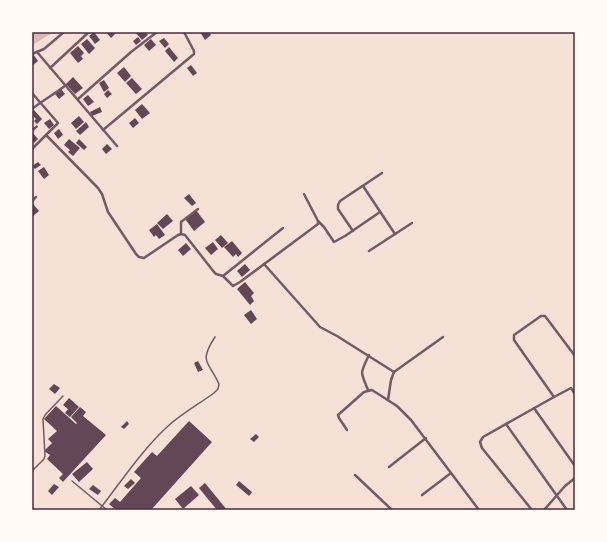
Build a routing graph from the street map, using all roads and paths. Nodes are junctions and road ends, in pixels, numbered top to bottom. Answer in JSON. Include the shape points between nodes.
{"nodes":[{"id":1,"x":64,"y":32,"type":"edge"},
{"id":2,"x":89,"y":32,"type":"edge"},
{"id":3,"x":157,"y":32,"type":"edge"},
{"id":4,"x":184,"y":32,"type":"edge"},
{"id":5,"x":37,"y":52,"type":"junction"},
{"id":6,"x":32,"y":54,"type":"edge"},
{"id":7,"x":50,"y":68,"type":"junction"},
{"id":8,"x":66,"y":85,"type":"junction"},
{"id":9,"x":32,"y":93,"type":"edge"},
{"id":10,"x":78,"y":99,"type":"junction"},
{"id":11,"x":40,"y":102,"type":"junction"},
{"id":12,"x":32,"y":109,"type":"edge"},
{"id":13,"x":103,"y":130,"type":"junction"},
{"id":14,"x":46,"y":135,"type":"junction"},
{"id":15,"x":118,"y":146,"type":"dead end"},
{"id":16,"x":32,"y":149,"type":"edge"},
{"id":17,"x":382,"y":173,"type":"dead end"},
{"id":18,"x":363,"y":186,"type":"junction"},
{"id":19,"x":304,"y":194,"type":"dead end"},
{"id":20,"x":36,"y":197,"type":"dead end"},
{"id":21,"x":32,"y":201,"type":"edge"},
{"id":22,"x":198,"y":209,"type":"dead end"},
{"id":23,"x":380,"y":212,"type":"junction"},
{"id":24,"x":318,"y":221,"type":"junction"},
{"id":25,"x":412,"y":223,"type":"dead end"},
{"id":26,"x":283,"y":228,"type":"dead end"},
{"id":27,"x":353,"y":231,"type":"junction"},
{"id":28,"x":181,"y":234,"type":"junction"},
{"id":29,"x":395,"y":234,"type":"junction"},
{"id":30,"x":369,"y":251,"type":"dead end"},
{"id":31,"x":264,"y":264,"type":"junction"},
{"id":32,"x":222,"y":276,"type":"junction"},
{"id":33,"x":215,"y":337,"type":"dead end"},
{"id":34,"x":443,"y":337,"type":"dead end"},
{"id":35,"x":369,"y":355,"type":"junction"},
{"id":36,"x":575,"y":356,"type":"edge"},
{"id":37,"x":394,"y":372,"type":"junction"},
{"id":38,"x":575,"y":385,"type":"edge"},
{"id":39,"x":571,"y":388,"type":"junction"},
{"id":40,"x":368,"y":390,"type":"junction"},
{"id":41,"x":575,"y":394,"type":"edge"},
{"id":42,"x":62,"y":396,"type":"dead end"},
{"id":43,"x":554,"y":397,"type":"junction"},
{"id":44,"x":388,"y":400,"type":"junction"},
{"id":45,"x":534,"y":408,"type":"junction"},
{"id":46,"x":506,"y":424,"type":"junction"},
{"id":47,"x":347,"y":430,"type":"dead end"},
{"id":48,"x":426,"y":438,"type":"junction"},
{"id":49,"x":575,"y":466,"type":"edge"},
{"id":50,"x":389,"y":467,"type":"dead end"},
{"id":51,"x":32,"y":472,"type":"edge"},
{"id":52,"x":451,"y":473,"type":"junction"},
{"id":53,"x":354,"y":475,"type":"dead end"},
{"id":54,"x":575,"y":478,"type":"edge"},
{"id":55,"x":72,"y":481,"type":"dead end"},
{"id":56,"x":422,"y":495,"type":"dead end"},
{"id":57,"x":557,"y":495,"type":"junction"},
{"id":58,"x":102,"y":506,"type":"junction"},
{"id":59,"x":99,"y":510,"type":"edge"},
{"id":60,"x":107,"y":510,"type":"edge"},
{"id":61,"x":392,"y":510,"type":"edge"},
{"id":62,"x":479,"y":510,"type":"edge"},
{"id":63,"x":532,"y":510,"type":"edge"},
{"id":64,"x":544,"y":510,"type":"edge"},
{"id":65,"x":567,"y":510,"type":"edge"}],
"edges":[{"from":1,"to":5,"type":"street"},
{"from":2,"to":7,"type":"street"},
{"from":3,"to":10,"type":"street"},
{"from":4,"to":13,"type":"street","via":[[194,54]]},
{"from":5,"to":6,"type":"street"},
{"from":5,"to":7,"type":"street"},
{"from":7,"to":8,"type":"street"},
{"from":8,"to":10,"type":"street"},
{"from":8,"to":11,"type":"street","via":[[53,96]]},
{"from":9,"to":11,"type":"street"},
{"from":10,"to":13,"type":"street"},
{"from":11,"to":12,"type":"street"},
{"from":11,"to":14,"type":"street","via":[[58,123]]},
{"from":13,"to":15,"type":"street"},
{"from":14,"to":16,"type":"street"},
{"from":14,"to":28,"type":"street","via":[[98,188],[108,212],[139,257],[144,258]]},
{"from":17,"to":18,"type":"street"},
{"from":18,"to":23,"type":"street"},
{"from":18,"to":27,"type":"street","via":[[338,205]]},
{"from":19,"to":24,"type":"street"},
{"from":20,"to":21,"type":"street"},
{"from":22,"to":28,"type":"street","via":[[181,222]]},
{"from":23,"to":27,"type":"street"},
{"from":23,"to":29,"type":"street"},
{"from":24,"to":27,"type":"street","via":[[334,242]]},
{"from":24,"to":31,"type":"street","via":[[316,226]]},
{"from":25,"to":29,"type":"street"},
{"from":26,"to":32,"type":"street"},
{"from":28,"to":32,"type":"street","via":[[185,235],[214,272]]},
{"from":29,"to":30,"type":"street"},
{"from":31,"to":32,"type":"street","via":[[234,286]]},
{"from":31,"to":35,"type":"street","via":[[320,327]]},
{"from":33,"to":58,"type":"lane","via":[[206,355],[219,384],[218,389],[168,427]]},
{"from":34,"to":37,"type":"street"},
{"from":35,"to":37,"type":"street"},
{"from":35,"to":40,"type":"street","via":[[361,374]]},
{"from":36,"to":43,"type":"street","via":[[545,316],[541,316],[514,335],[514,340]]},
{"from":37,"to":44,"type":"street"},
{"from":38,"to":39,"type":"street"},
{"from":39,"to":41,"type":"street"},
{"from":39,"to":43,"type":"street"},
{"from":40,"to":44,"type":"street"},
{"from":40,"to":47,"type":"street","via":[[338,415]]},
{"from":42,"to":51,"type":"lane","via":[[44,415],[44,459]]},
{"from":43,"to":45,"type":"street"},
{"from":44,"to":48,"type":"street","via":[[411,420]]},
{"from":45,"to":46,"type":"street"},
{"from":45,"to":49,"type":"street"},
{"from":46,"to":57,"type":"street"},
{"from":46,"to":63,"type":"street","via":[[483,437],[480,445]]},
{"from":48,"to":50,"type":"street"},
{"from":48,"to":52,"type":"street"},
{"from":52,"to":56,"type":"street"},
{"from":52,"to":62,"type":"street"},
{"from":53,"to":61,"type":"street"},
{"from":54,"to":57,"type":"street"},
{"from":55,"to":58,"type":"lane"},
{"from":57,"to":64,"type":"street"},
{"from":57,"to":65,"type":"street"},
{"from":58,"to":59,"type":"lane"},
{"from":58,"to":60,"type":"lane"}]}
